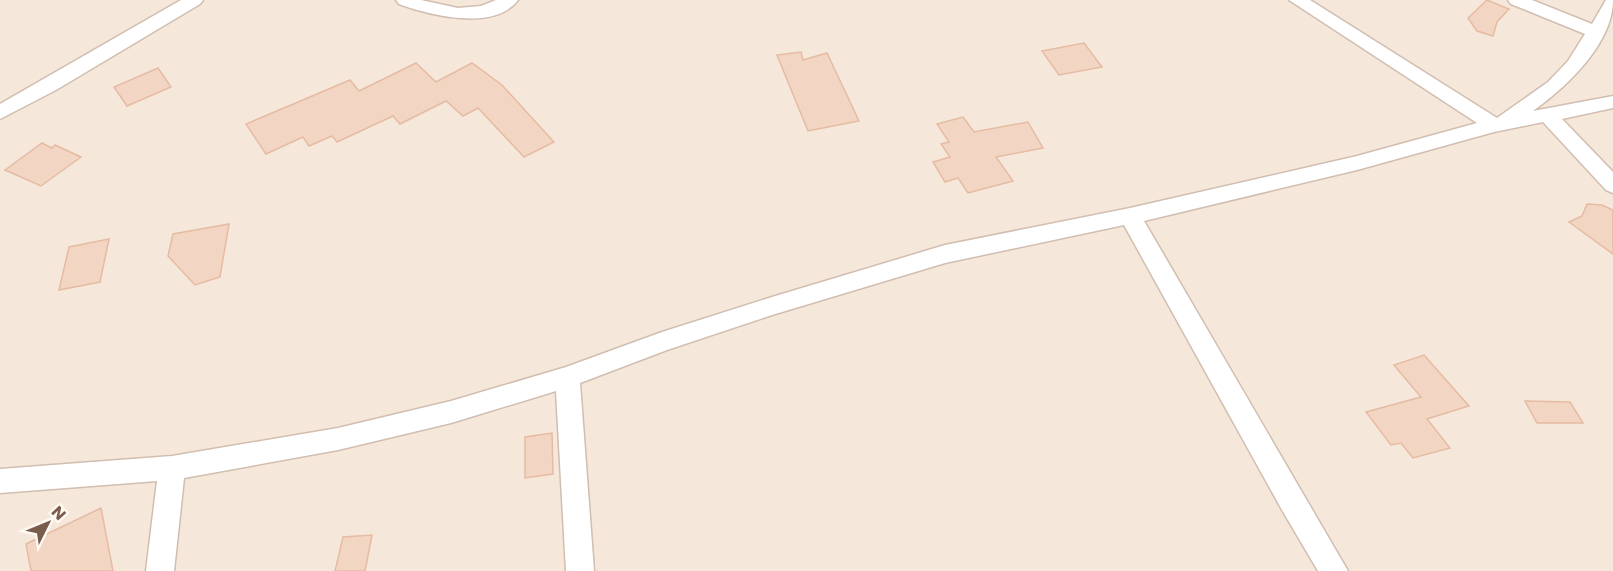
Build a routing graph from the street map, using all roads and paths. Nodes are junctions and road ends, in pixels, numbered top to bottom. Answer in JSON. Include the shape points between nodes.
{"nodes":[{"id":1,"x":194,"y":0,"type":"edge"},
{"id":2,"x":405,"y":0,"type":"edge"},
{"id":3,"x":509,"y":0,"type":"edge"},
{"id":4,"x":1298,"y":0,"type":"edge"},
{"id":5,"x":1517,"y":0,"type":"edge"},
{"id":6,"x":1613,"y":3,"type":"edge"},
{"id":7,"x":1596,"y":32,"type":"junction"},
{"id":8,"x":1613,"y":102,"type":"edge"},
{"id":9,"x":0,"y":112,"type":"edge"},
{"id":10,"x":1546,"y":114,"type":"junction"},
{"id":11,"x":1498,"y":124,"type":"junction"},
{"id":12,"x":1613,"y":185,"type":"edge"},
{"id":13,"x":1130,"y":216,"type":"junction"},
{"id":14,"x":567,"y":377,"type":"junction"},
{"id":15,"x":172,"y":468,"type":"junction"},
{"id":16,"x":0,"y":481,"type":"edge"},
{"id":17,"x":160,"y":571,"type":"edge"},
{"id":18,"x":580,"y":571,"type":"edge"},
{"id":19,"x":1334,"y":571,"type":"edge"}],
"edges":[{"from":1,"to":9,"type":"street"},
{"from":2,"to":3,"type":"street","via":[[456,14],[489,10]]},
{"from":4,"to":11,"type":"street"},
{"from":5,"to":7,"type":"street"},
{"from":6,"to":7,"type":"street"},
{"from":7,"to":11,"type":"street","via":[[1575,65],[1555,86]]},
{"from":8,"to":10,"type":"street"},
{"from":10,"to":11,"type":"street"},
{"from":10,"to":12,"type":"street"},
{"from":11,"to":13,"type":"street","via":[[1357,164]]},
{"from":13,"to":14,"type":"street","via":[[945,254],[750,313]]},
{"from":13,"to":19,"type":"street"},
{"from":14,"to":15,"type":"street","via":[[451,412],[338,439]]},
{"from":14,"to":18,"type":"street"},
{"from":15,"to":16,"type":"street"},
{"from":15,"to":17,"type":"street"}]}
